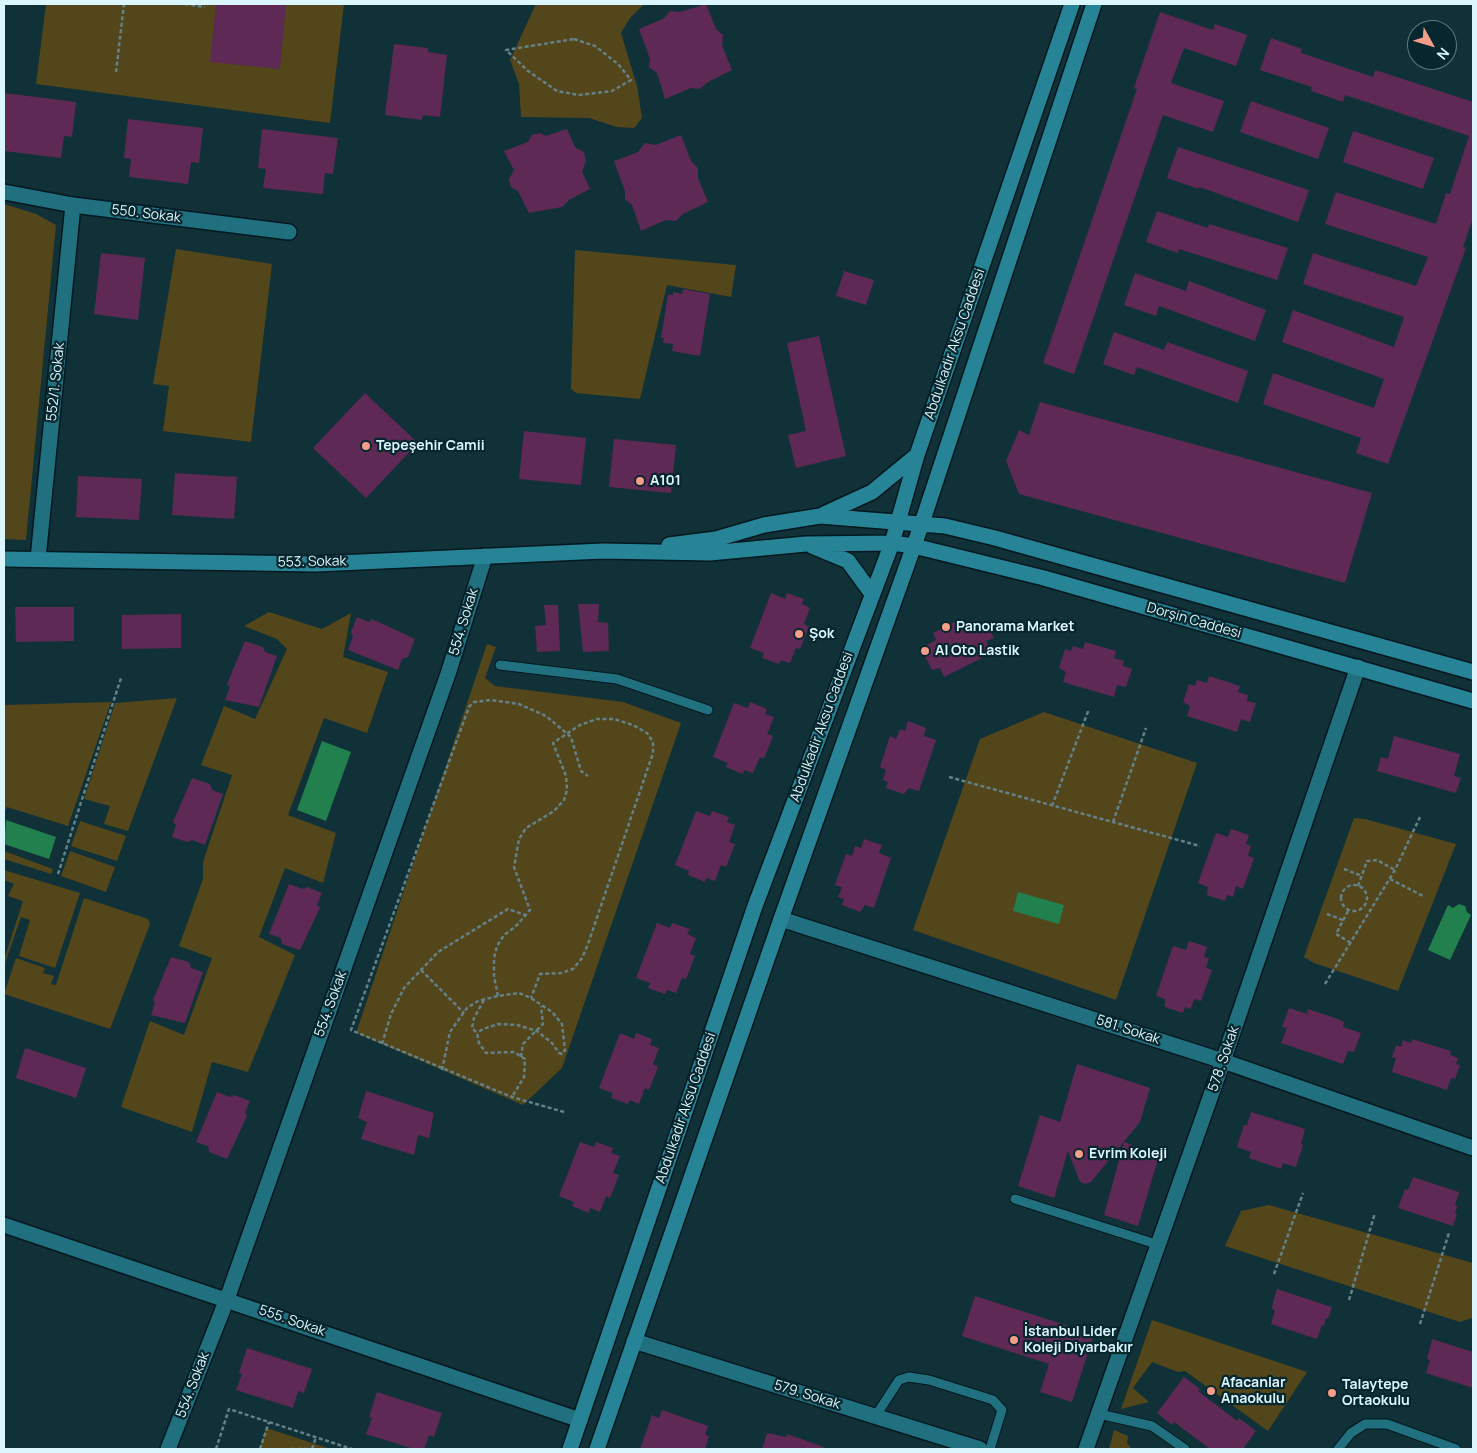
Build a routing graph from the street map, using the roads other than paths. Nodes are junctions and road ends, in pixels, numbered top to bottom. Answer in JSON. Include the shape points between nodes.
{"nodes":[{"id":1,"x":1072,"y":4,"type":"edge"},
{"id":2,"x":1094,"y":4,"type":"edge"},
{"id":3,"x":4,"y":192,"type":"edge"},
{"id":4,"x":73,"y":205,"type":"junction"},
{"id":5,"x":289,"y":232,"type":"dead end"},
{"id":6,"x":916,"y":455,"type":"junction"},
{"id":7,"x":820,"y":516,"type":"junction"},
{"id":8,"x":897,"y":521,"type":"junction"},
{"id":9,"x":922,"y":523,"type":"junction"},
{"id":10,"x":892,"y":543,"type":"junction"},
{"id":11,"x":806,"y":544,"type":"junction"},
{"id":12,"x":914,"y":546,"type":"junction"},
{"id":13,"x":620,"y":551,"type":"junction"},
{"id":14,"x":485,"y":556,"type":"junction"},
{"id":15,"x":4,"y":559,"type":"edge"},
{"id":16,"x":38,"y":559,"type":"junction"},
{"id":17,"x":872,"y":594,"type":"junction"},
{"id":18,"x":500,"y":665,"type":"dead end"},
{"id":19,"x":1358,"y":667,"type":"junction"},
{"id":20,"x":1473,"y":672,"type":"edge"},
{"id":21,"x":1473,"y":702,"type":"edge"},
{"id":22,"x":708,"y":710,"type":"dead end"},
{"id":23,"x":781,"y":919,"type":"junction"},
{"id":24,"x":1224,"y":1061,"type":"junction"},
{"id":25,"x":1473,"y":1148,"type":"edge"},
{"id":26,"x":1015,"y":1198,"type":"dead end"},
{"id":27,"x":4,"y":1225,"type":"edge"},
{"id":28,"x":1158,"y":1245,"type":"junction"},
{"id":29,"x":227,"y":1299,"type":"junction"},
{"id":30,"x":634,"y":1341,"type":"junction"},
{"id":31,"x":1099,"y":1414,"type":"junction"},
{"id":32,"x":875,"y":1417,"type":"junction"},
{"id":33,"x":580,"y":1420,"type":"junction"},
{"id":34,"x":168,"y":1449,"type":"edge"},
{"id":35,"x":570,"y":1449,"type":"edge"},
{"id":36,"x":597,"y":1449,"type":"edge"},
{"id":37,"x":980,"y":1449,"type":"edge"},
{"id":38,"x":990,"y":1449,"type":"edge"},
{"id":39,"x":1086,"y":1449,"type":"edge"},
{"id":40,"x":1185,"y":1449,"type":"edge"},
{"id":41,"x":1338,"y":1449,"type":"edge"},
{"id":42,"x":1456,"y":1449,"type":"edge"}],
"edges":[{"from":1,"to":6,"type":"main road","name":"Abdulkadir Aksu Caddesi"},
{"from":2,"to":9,"type":"main road","name":"Abdulkadir Aksu Caddesi"},
{"from":3,"to":4,"type":"street","name":"550. Sokak"},
{"from":4,"to":5,"type":"street","name":"550. Sokak"},
{"from":4,"to":16,"type":"street","name":"552/1. Sokak"},
{"from":6,"to":7,"type":"main road","via":[[880,487]]},
{"from":6,"to":8,"type":"main road","name":"Abdulkadir Aksu Caddesi"},
{"from":7,"to":8,"type":"main road","name":"Dorşin Caddesi"},
{"from":7,"to":13,"type":"main road","via":[[764,524],[716,538]]},
{"from":8,"to":9,"type":"main road","name":"Dorşin Caddesi"},
{"from":8,"to":10,"type":"main road","name":"Abdulkadir Aksu Caddesi"},
{"from":9,"to":12,"type":"main road","name":"Abdulkadir Aksu Caddesi"},
{"from":9,"to":20,"type":"main road","name":"Dorşin Caddesi","via":[[995,538]]},
{"from":10,"to":11,"type":"main road","name":"Dorşin Caddesi"},
{"from":10,"to":12,"type":"main road","name":"Dorşin Caddesi"},
{"from":10,"to":17,"type":"main road","name":"Abdulkadir Aksu Caddesi"},
{"from":11,"to":13,"type":"main road","name":"Dorşin Caddesi","via":[[710,553]]},
{"from":11,"to":17,"type":"main road","via":[[848,561]]},
{"from":12,"to":19,"type":"main road","name":"Dorşin Caddesi","via":[[1044,578]]},
{"from":12,"to":23,"type":"main road","name":"Abdulkadir Aksu Caddesi"},
{"from":13,"to":14,"type":"main road","name":"553. Sokak"},
{"from":14,"to":16,"type":"main road","name":"553. Sokak","via":[[316,564]]},
{"from":14,"to":29,"type":"street","name":"554. Sokak","via":[[448,674]]},
{"from":15,"to":16,"type":"main road","name":"553. Sokak"},
{"from":17,"to":33,"type":"main road","name":"Abdulkadir Aksu Caddesi","via":[[755,906]]},
{"from":18,"to":22,"type":"lane","via":[[617,679]]},
{"from":19,"to":21,"type":"main road","name":"Dorşin Caddesi"},
{"from":19,"to":24,"type":"street","name":"578. Sokak"},
{"from":23,"to":24,"type":"street","name":"581. Sokak"},
{"from":23,"to":30,"type":"main road","name":"Abdulkadir Aksu Caddesi"},
{"from":24,"to":25,"type":"street","name":"581. Sokak"},
{"from":24,"to":28,"type":"street","name":"578. Sokak"},
{"from":26,"to":28,"type":"lane"},
{"from":27,"to":29,"type":"street","name":"555. Sokak"},
{"from":28,"to":31,"type":"street","name":"578. Sokak"},
{"from":29,"to":33,"type":"street","name":"555. Sokak"},
{"from":29,"to":34,"type":"street","name":"554. Sokak"},
{"from":30,"to":32,"type":"street","name":"579. Sokak"},
{"from":30,"to":36,"type":"main road","name":"Abdulkadir Aksu Caddesi"},
{"from":31,"to":39,"type":"street","name":"578. Sokak"},
{"from":31,"to":40,"type":"lane","via":[[1152,1426]]},
{"from":32,"to":37,"type":"street","name":"579. Sokak"},
{"from":32,"to":38,"type":"lane","via":[[899,1380],[909,1377],[929,1380],[993,1400],[1002,1410]]},
{"from":33,"to":35,"type":"main road","name":"Abdulkadir Aksu Caddesi"},
{"from":41,"to":42,"type":"lane","via":[[1351,1433],[1365,1424],[1387,1424]]}]}
